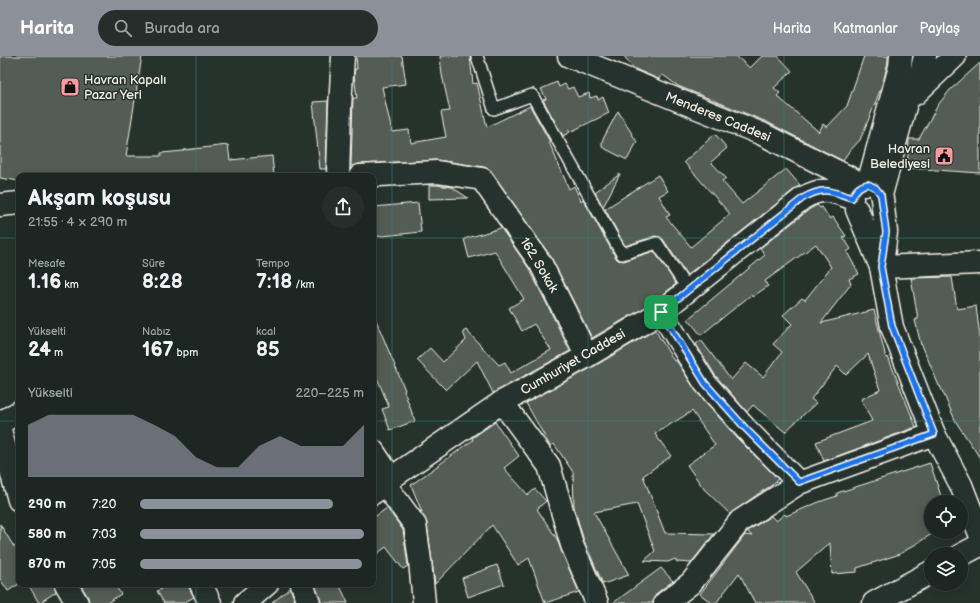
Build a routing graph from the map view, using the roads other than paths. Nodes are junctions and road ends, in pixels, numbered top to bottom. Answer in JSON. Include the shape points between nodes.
{"nodes":[{"id":1,"x":343,"y":56,"type":"edge"},
{"id":2,"x":477,"y":56,"type":"edge"},
{"id":3,"x":569,"y":56,"type":"edge"},
{"id":4,"x":901,"y":56,"type":"edge"},
{"id":5,"x":925,"y":56,"type":"edge"},
{"id":6,"x":955,"y":56,"type":"edge"},
{"id":7,"x":906,"y":103,"type":"junction"},
{"id":8,"x":338,"y":173,"type":"edge"},
{"id":9,"x":376,"y":175,"type":"edge"},
{"id":10,"x":868,"y":195,"type":"junction"},
{"id":11,"x":16,"y":203,"type":"edge"},
{"id":12,"x":0,"y":205,"type":"edge"},
{"id":13,"x":980,"y":263,"type":"edge"},
{"id":14,"x":881,"y":267,"type":"junction"},
{"id":15,"x":688,"y":290,"type":"junction"},
{"id":16,"x":661,"y":312,"type":"junction"},
{"id":17,"x":588,"y":356,"type":"junction"},
{"id":18,"x":502,"y":402,"type":"junction"},
{"id":19,"x":16,"y":414,"type":"edge"},
{"id":20,"x":0,"y":423,"type":"edge"},
{"id":21,"x":0,"y":430,"type":"edge"},
{"id":22,"x":934,"y":434,"type":"junction"},
{"id":23,"x":376,"y":461,"type":"edge"},
{"id":24,"x":799,"y":482,"type":"junction"},
{"id":25,"x":383,"y":485,"type":"edge"},
{"id":26,"x":16,"y":489,"type":"edge"},
{"id":27,"x":980,"y":534,"type":"edge"},
{"id":28,"x":980,"y":545,"type":"edge"},
{"id":29,"x":968,"y":551,"type":"edge"},
{"id":30,"x":924,"y":576,"type":"edge"},
{"id":31,"x":68,"y":587,"type":"edge"},
{"id":32,"x":202,"y":587,"type":"edge"},
{"id":33,"x":264,"y":587,"type":"edge"},
{"id":34,"x":303,"y":587,"type":"edge"},
{"id":35,"x":77,"y":603,"type":"edge"},
{"id":36,"x":210,"y":603,"type":"edge"},
{"id":37,"x":245,"y":603,"type":"edge"},
{"id":38,"x":309,"y":603,"type":"edge"},
{"id":39,"x":424,"y":603,"type":"edge"},
{"id":40,"x":597,"y":603,"type":"edge"},
{"id":41,"x":665,"y":603,"type":"edge"},
{"id":42,"x":874,"y":603,"type":"edge"}],
"edges":[{"from":1,"to":8,"type":"street"},
{"from":2,"to":15,"type":"lane","via":[[494,109],[532,95],[622,254],[657,243]]},
{"from":3,"to":10,"type":"street","name":"Menderes Caddesi","via":[[762,134]]},
{"from":4,"to":10,"type":"street"},
{"from":5,"to":7,"type":"street","via":[[920,78]]},
{"from":6,"to":7,"type":"street"},
{"from":7,"to":10,"type":"street"},
{"from":9,"to":17,"type":"street","name":"162. Sokak","via":[[437,172],[482,179],[541,264]]},
{"from":10,"to":14,"type":"street","via":[[886,232]]},
{"from":10,"to":15,"type":"street","name":"Cumhuriyet Caddesi","via":[[816,191],[803,198]]},
{"from":11,"to":12,"type":"street"},
{"from":13,"to":14,"type":"street"},
{"from":14,"to":22,"type":"street","via":[[892,326]]},
{"from":15,"to":16,"type":"street","name":"Cumhuriyet Caddesi"},
{"from":16,"to":17,"type":"street","name":"Cumhuriyet Caddesi"},
{"from":16,"to":24,"type":"street","via":[[705,383]]},
{"from":17,"to":18,"type":"street","name":"Cumhuriyet Caddesi"},
{"from":18,"to":25,"type":"street","name":"Cumhuriyet Caddesi"},
{"from":18,"to":40,"type":"street","via":[[549,466],[572,546]]},
{"from":19,"to":20,"type":"street"},
{"from":21,"to":26,"type":"street"},
{"from":22,"to":24,"type":"street"},
{"from":22,"to":27,"type":"street","via":[[961,485]]},
{"from":23,"to":25,"type":"street"},
{"from":24,"to":41,"type":"street","via":[[740,521],[691,583]]},
{"from":25,"to":39,"type":"street","via":[[415,525]]},
{"from":28,"to":29,"type":"street"},
{"from":30,"to":42,"type":"street"},
{"from":31,"to":35,"type":"street"},
{"from":32,"to":36,"type":"street"},
{"from":33,"to":37,"type":"street"},
{"from":34,"to":38,"type":"street"}]}
